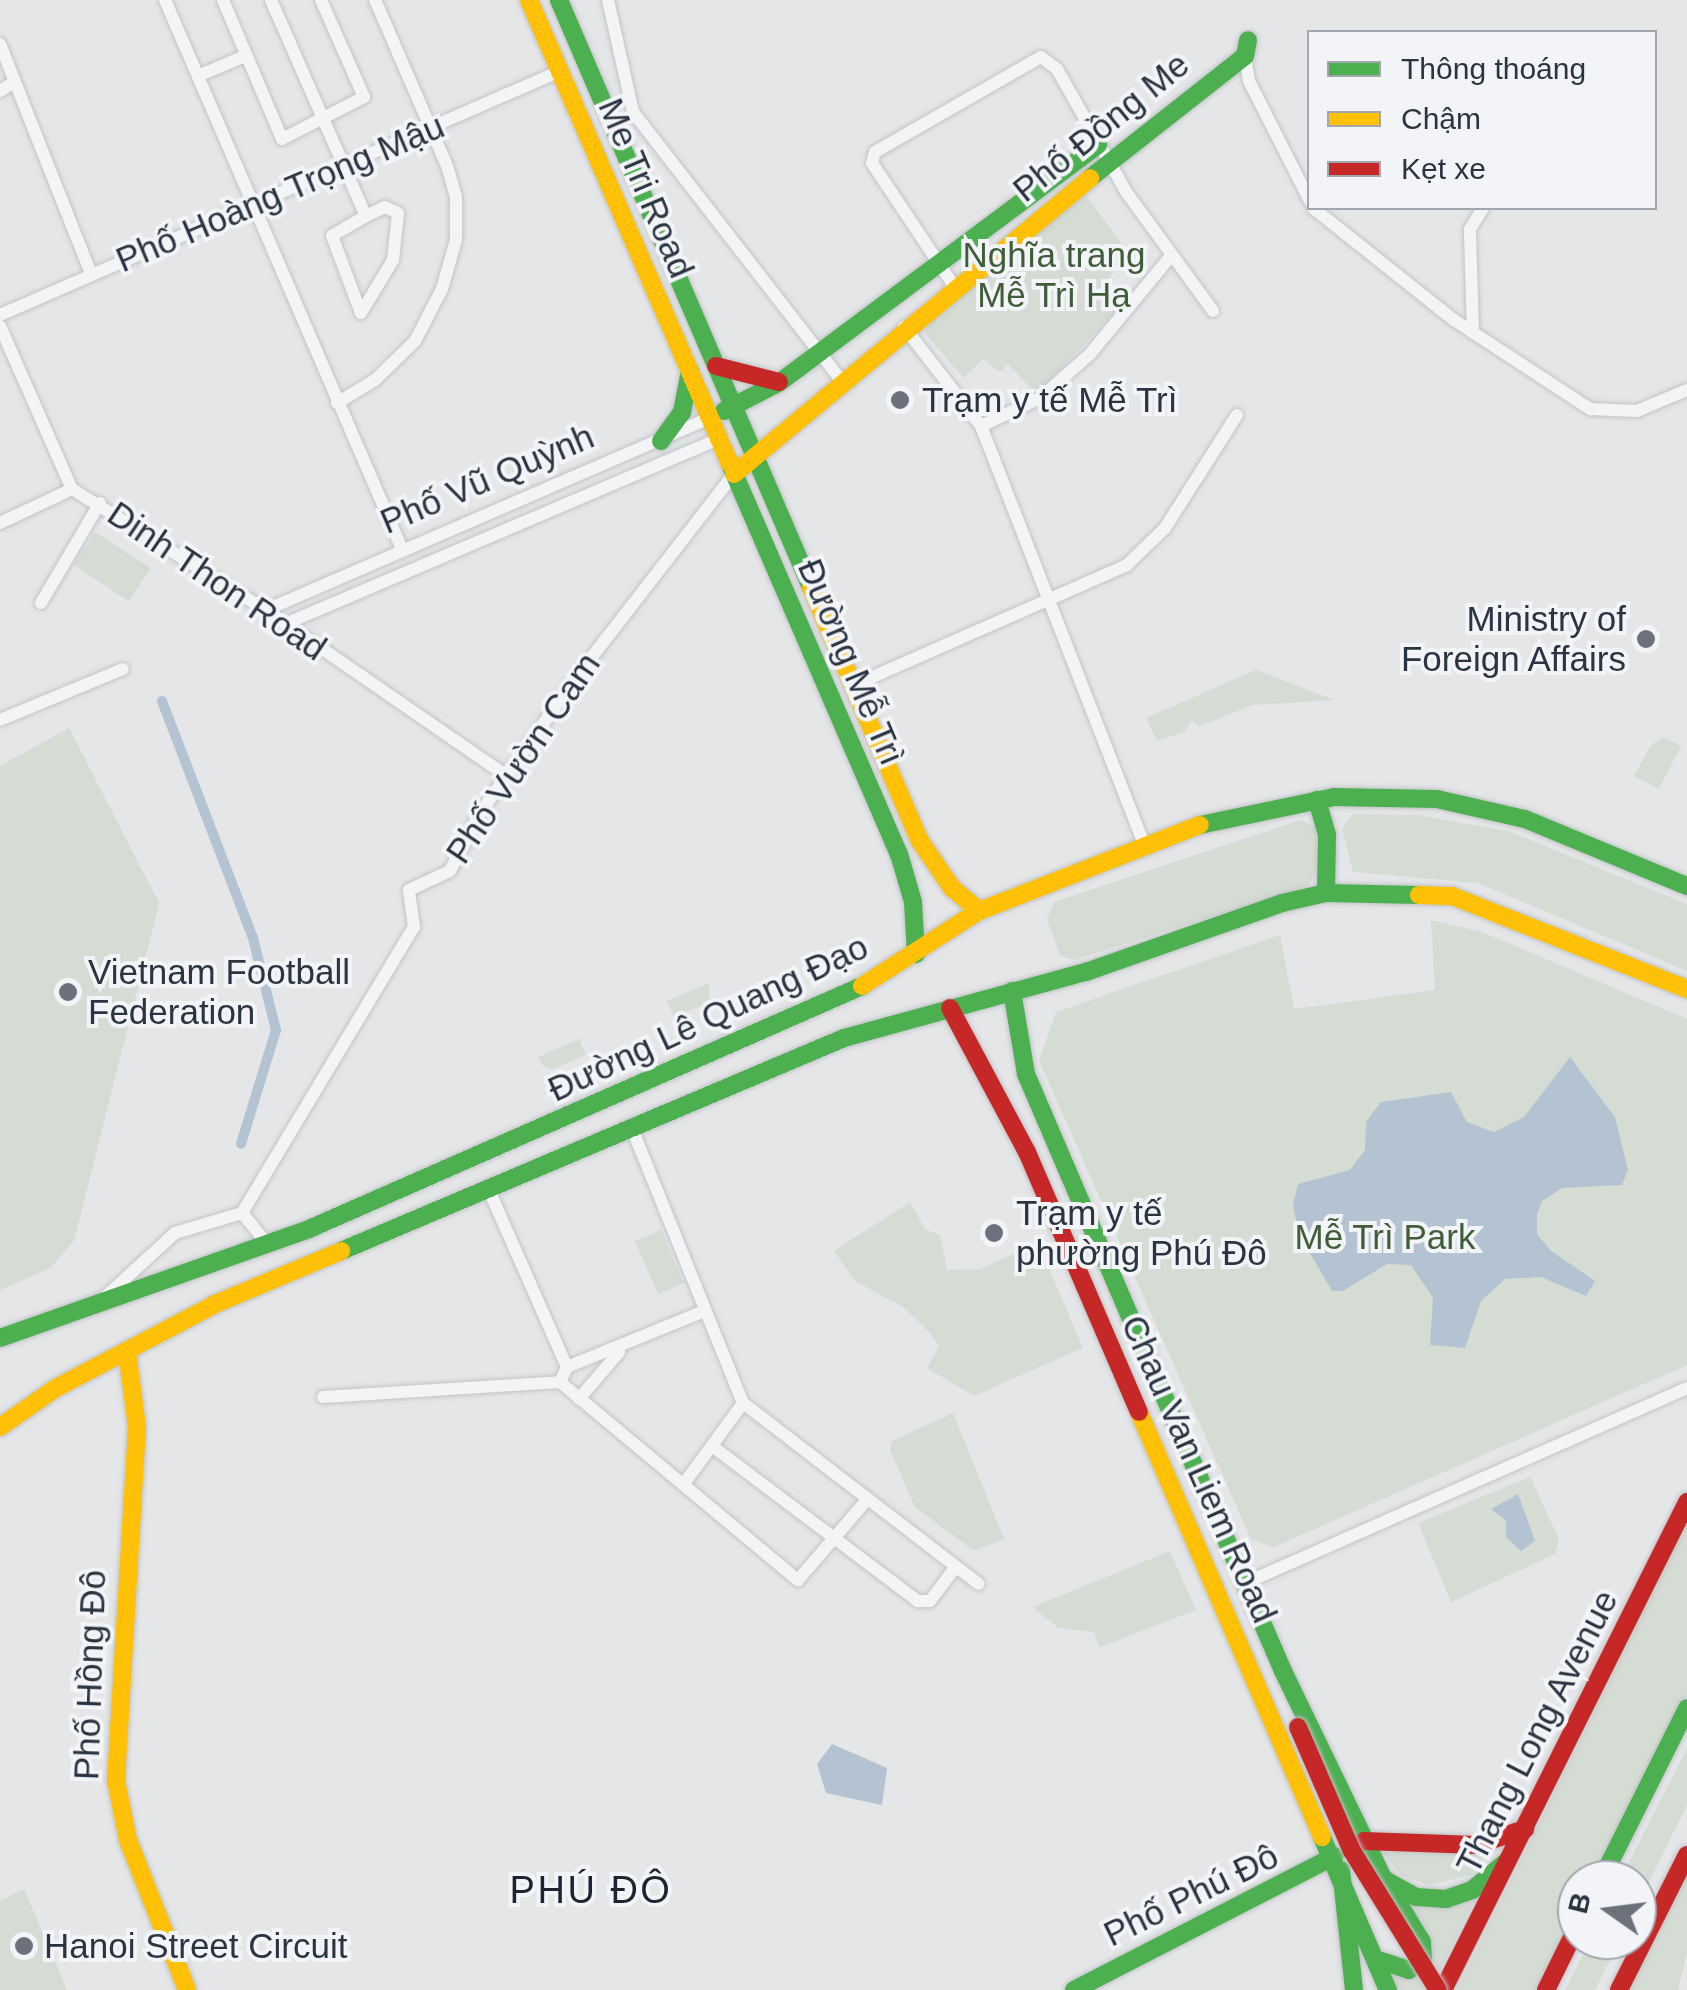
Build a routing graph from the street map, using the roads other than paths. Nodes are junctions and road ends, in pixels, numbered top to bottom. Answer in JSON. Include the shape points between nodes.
{"nodes":[{"id":1,"x":166,"y":0,"type":"edge"},
{"id":2,"x":223,"y":0,"type":"edge"},
{"id":3,"x":271,"y":0,"type":"edge"},
{"id":4,"x":320,"y":0,"type":"edge"},
{"id":5,"x":375,"y":0,"type":"edge"},
{"id":6,"x":529,"y":0,"type":"edge"},
{"id":7,"x":559,"y":0,"type":"edge"},
{"id":8,"x":608,"y":0,"type":"edge"},
{"id":9,"x":0,"y":44,"type":"edge"},
{"id":10,"x":1246,"y":48,"type":"joint"},
{"id":11,"x":244,"y":56,"type":"junction"},
{"id":12,"x":560,"y":71,"type":"junction"},
{"id":13,"x":198,"y":76,"type":"junction"},
{"id":14,"x":14,"y":82,"type":"junction"},
{"id":15,"x":0,"y":91,"type":"edge"},
{"id":16,"x":323,"y":122,"type":"junction"},
{"id":17,"x":430,"y":128,"type":"junction"},
{"id":18,"x":1098,"y":144,"type":"junction"},
{"id":19,"x":1108,"y":162,"type":"junction"},
{"id":20,"x":344,"y":164,"type":"junction"},
{"id":21,"x":1307,"y":196,"type":"edge"},
{"id":22,"x":252,"y":205,"type":"junction"},
{"id":23,"x":1319,"y":210,"type":"edge"},
{"id":24,"x":1482,"y":210,"type":"edge"},
{"id":25,"x":366,"y":216,"type":"junction"},
{"id":26,"x":1170,"y":258,"type":"junction"},
{"id":27,"x":939,"y":264,"type":"junction"},
{"id":28,"x":91,"y":274,"type":"junction"},
{"id":29,"x":954,"y":286,"type":"junction"},
{"id":30,"x":1213,"y":311,"type":"dead end"},
{"id":31,"x":0,"y":315,"type":"edge"},
{"id":32,"x":0,"y":326,"type":"edge"},
{"id":33,"x":904,"y":327,"type":"junction"},
{"id":34,"x":1473,"y":333,"type":"junction"},
{"id":35,"x":820,"y":353,"type":"junction"},
{"id":36,"x":716,"y":366,"type":"junction"},
{"id":37,"x":690,"y":371,"type":"junction"},
{"id":38,"x":841,"y":380,"type":"junction"},
{"id":39,"x":780,"y":382,"type":"junction"},
{"id":40,"x":1687,"y":390,"type":"edge"},
{"id":41,"x":337,"y":403,"type":"junction"},
{"id":42,"x":733,"y":406,"type":"junction"},
{"id":43,"x":1237,"y":414,"type":"dead end"},
{"id":44,"x":710,"y":418,"type":"junction"},
{"id":45,"x":743,"y":424,"type":"junction"},
{"id":46,"x":980,"y":426,"type":"junction"},
{"id":47,"x":719,"y":439,"type":"junction"},
{"id":48,"x":662,"y":440,"type":"junction"},
{"id":49,"x":756,"y":453,"type":"junction"},
{"id":50,"x":734,"y":474,"type":"junction"},
{"id":51,"x":72,"y":489,"type":"junction"},
{"id":52,"x":100,"y":503,"type":"junction"},
{"id":53,"x":0,"y":522,"type":"edge"},
{"id":54,"x":402,"y":549,"type":"junction"},
{"id":55,"x":1048,"y":602,"type":"junction"},
{"id":56,"x":42,"y":604,"type":"dead end"},
{"id":57,"x":266,"y":610,"type":"junction"},
{"id":58,"x":284,"y":624,"type":"junction"},
{"id":59,"x":123,"y":669,"type":"dead end"},
{"id":60,"x":854,"y":685,"type":"junction"},
{"id":61,"x":0,"y":720,"type":"edge"},
{"id":62,"x":507,"y":776,"type":"junction"},
{"id":63,"x":1316,"y":800,"type":"junction"},
{"id":64,"x":1143,"y":842,"type":"junction"},
{"id":65,"x":921,"y":844,"type":"junction"},
{"id":66,"x":899,"y":854,"type":"junction"},
{"id":67,"x":1687,"y":886,"type":"edge"},
{"id":68,"x":1326,"y":893,"type":"junction"},
{"id":69,"x":979,"y":911,"type":"junction"},
{"id":70,"x":916,"y":954,"type":"junction"},
{"id":71,"x":1687,"y":989,"type":"edge"},
{"id":72,"x":1012,"y":991,"type":"junction"},
{"id":73,"x":950,"y":1008,"type":"junction"},
{"id":74,"x":718,"y":1052,"type":"junction"},
{"id":75,"x":1026,"y":1074,"type":"junction"},
{"id":76,"x":656,"y":1078,"type":"junction"},
{"id":77,"x":731,"y":1087,"type":"junction"},
{"id":78,"x":998,"y":1088,"type":"junction"},
{"id":79,"x":666,"y":1112,"type":"junction"},
{"id":80,"x":631,"y":1126,"type":"junction"},
{"id":81,"x":488,"y":1188,"type":"junction"},
{"id":82,"x":242,"y":1213,"type":"junction"},
{"id":83,"x":268,"y":1245,"type":"junction"},
{"id":84,"x":97,"y":1304,"type":"junction"},
{"id":85,"x":702,"y":1312,"type":"junction"},
{"id":86,"x":0,"y":1338,"type":"edge"},
{"id":87,"x":621,"y":1349,"type":"junction"},
{"id":88,"x":127,"y":1351,"type":"junction"},
{"id":89,"x":566,"y":1367,"type":"junction"},
{"id":90,"x":1153,"y":1370,"type":"junction"},
{"id":91,"x":560,"y":1382,"type":"junction"},
{"id":92,"x":1125,"y":1382,"type":"junction"},
{"id":93,"x":1687,"y":1388,"type":"edge"},
{"id":94,"x":323,"y":1396,"type":"dead end"},
{"id":95,"x":1680,"y":1396,"type":"edge"},
{"id":96,"x":579,"y":1400,"type":"junction"},
{"id":97,"x":744,"y":1403,"type":"junction"},
{"id":98,"x":0,"y":1427,"type":"edge"},
{"id":99,"x":712,"y":1446,"type":"junction"},
{"id":100,"x":683,"y":1485,"type":"junction"},
{"id":101,"x":866,"y":1501,"type":"junction"},
{"id":102,"x":1687,"y":1502,"type":"edge"},
{"id":103,"x":836,"y":1540,"type":"junction"},
{"id":104,"x":954,"y":1569,"type":"junction"},
{"id":105,"x":1244,"y":1583,"type":"junction"},
{"id":106,"x":979,"y":1584,"type":"dead end"},
{"id":107,"x":1283,"y":1672,"type":"junction"},
{"id":108,"x":1687,"y":1708,"type":"edge"},
{"id":109,"x":1525,"y":1830,"type":"junction"},
{"id":110,"x":1364,"y":1840,"type":"junction"},
{"id":111,"x":1687,"y":1855,"type":"edge"},
{"id":112,"x":1511,"y":1858,"type":"junction"},
{"id":113,"x":1611,"y":1860,"type":"edge"},
{"id":114,"x":1338,"y":1863,"type":"junction"},
{"id":115,"x":1382,"y":1876,"type":"junction"},
{"id":116,"x":1380,"y":1960,"type":"junction"},
{"id":117,"x":1561,"y":1960,"type":"edge"},
{"id":118,"x":188,"y":1990,"type":"edge"},
{"id":119,"x":1074,"y":1990,"type":"edge"},
{"id":120,"x":1354,"y":1990,"type":"edge"},
{"id":121,"x":1388,"y":1990,"type":"edge"},
{"id":122,"x":1441,"y":1990,"type":"edge"},
{"id":123,"x":1546,"y":1990,"type":"edge"},
{"id":124,"x":1619,"y":1990,"type":"edge"}],
"edges":[{"from":1,"to":13,"type":"street"},
{"from":2,"to":11,"type":"street"},
{"from":3,"to":16,"type":"street"},
{"from":4,"to":16,"type":"street","via":[[364,97]]},
{"from":5,"to":17,"type":"street"},
{"from":6,"to":12,"type":"main road","name":"Me Tri Road"},
{"from":7,"to":36,"type":"main road","name":"Me Tri Road"},
{"from":8,"to":35,"type":"street","via":[[633,112]]},
{"from":9,"to":14,"type":"street"},
{"from":10,"to":19,"type":"main road","name":"Phố Đồng Me"},
{"from":10,"to":21,"type":"street","via":[[1249,81]]},
{"from":11,"to":13,"type":"street"},
{"from":11,"to":16,"type":"street","via":[[282,139]]},
{"from":12,"to":17,"type":"street","name":"Phố Hoàng Trọng Mậu"},
{"from":12,"to":37,"type":"main road","name":"Me Tri Road"},
{"from":13,"to":22,"type":"street"},
{"from":14,"to":15,"type":"street"},
{"from":14,"to":28,"type":"street"},
{"from":16,"to":20,"type":"street"},
{"from":17,"to":20,"type":"street","name":"Phố Hoàng Trọng Mậu"},
{"from":17,"to":41,"type":"street","via":[[456,197],[448,274],[426,326],[402,357]]},
{"from":18,"to":19,"type":"street"},
{"from":18,"to":27,"type":"main road","name":"Phố Đồng Me"},
{"from":18,"to":27,"type":"street","via":[[1054,64],[1041,58],[875,152],[872,163]]},
{"from":19,"to":26,"type":"street"},
{"from":19,"to":29,"type":"main road","name":"Phố Đồng Me"},
{"from":20,"to":22,"type":"street","name":"Phố Hoàng Trọng Mậu"},
{"from":20,"to":25,"type":"street"},
{"from":22,"to":28,"type":"street","name":"Phố Hoàng Trọng Mậu"},
{"from":22,"to":41,"type":"street"},
{"from":23,"to":34,"type":"street"},
{"from":24,"to":34,"type":"street","via":[[1470,228]]},
{"from":25,"to":25,"type":"street","via":[[385,207],[398,213],[393,260],[361,313],[332,236]]},
{"from":26,"to":30,"type":"street"},
{"from":26,"to":46,"type":"street","via":[[1090,354],[1040,398]]},
{"from":27,"to":29,"type":"street"},
{"from":27,"to":35,"type":"main road","name":"Phố Đồng Me"},
{"from":28,"to":31,"type":"street","name":"Phố Hoàng Trọng Mậu"},
{"from":29,"to":33,"type":"main road","name":"Phố Đồng Me"},
{"from":32,"to":51,"type":"street","name":"Dinh Thon Road"},
{"from":33,"to":38,"type":"main road","name":"Phố Đồng Me"},
{"from":33,"to":46,"type":"street"},
{"from":34,"to":40,"type":"street","via":[[1590,409],[1637,411]]},
{"from":35,"to":38,"type":"street"},
{"from":35,"to":39,"type":"main road","name":"Phố Đồng Me"},
{"from":36,"to":39,"type":"main road"},
{"from":36,"to":42,"type":"main road","name":"Me Tri Road"},
{"from":37,"to":44,"type":"main road","name":"Me Tri Road"},
{"from":37,"to":48,"type":"main road","via":[[682,412]]},
{"from":38,"to":49,"type":"main road","name":"Phố Đồng Me"},
{"from":39,"to":42,"type":"main road","name":"Phố Đồng Me"},
{"from":41,"to":54,"type":"street"},
{"from":42,"to":44,"type":"main road","name":"Phố Vũ Quỳnh"},
{"from":42,"to":45,"type":"main road","name":"Đường Mễ Trì"},
{"from":43,"to":55,"type":"street","via":[[1165,528],[1127,566]]},
{"from":44,"to":47,"type":"main road","name":"Đường Mễ Trì"},
{"from":44,"to":48,"type":"street","name":"Phố Vũ Quỳnh"},
{"from":45,"to":47,"type":"main road"},
{"from":45,"to":49,"type":"main road","name":"Đường Mễ Trì"},
{"from":46,"to":55,"type":"street"},
{"from":47,"to":50,"type":"main road","name":"Đường Mễ Trì"},
{"from":47,"to":58,"type":"street","name":"Phố Vũ Quỳnh"},
{"from":48,"to":54,"type":"street","name":"Phố Vũ Quỳnh"},
{"from":49,"to":50,"type":"main road","name":"Phố Đồng Me"},
{"from":49,"to":60,"type":"main road","name":"Đường Mễ Trì"},
{"from":50,"to":62,"type":"street","name":"Phố Vườn Cam"},
{"from":50,"to":66,"type":"main road","name":"Đường Mễ Trì"},
{"from":51,"to":52,"type":"street","name":"Dinh Thon Road"},
{"from":51,"to":53,"type":"street"},
{"from":52,"to":56,"type":"street"},
{"from":52,"to":57,"type":"street","name":"Dinh Thon Road"},
{"from":54,"to":57,"type":"street","name":"Phố Vũ Quỳnh"},
{"from":55,"to":60,"type":"street"},
{"from":55,"to":64,"type":"street"},
{"from":57,"to":58,"type":"street","name":"Dinh Thon Road"},
{"from":58,"to":62,"type":"street","name":"Dinh Thon Road"},
{"from":59,"to":61,"type":"street"},
{"from":60,"to":65,"type":"main road","name":"Đường Mễ Trì"},
{"from":62,"to":82,"type":"street","name":"Phố Vườn Cam","via":[[450,871],[409,890],[414,926]]},
{"from":63,"to":64,"type":"main road","name":"Đường Lê Quang Đạo","via":[[1274,804]]},
{"from":63,"to":67,"type":"main road","name":"Đường Lê Quang Đạo","via":[[1387,795],[1473,806],[1525,820]]},
{"from":63,"to":68,"type":"main road","via":[[1327,835]]},
{"from":64,"to":69,"type":"main road","name":"Đường Lê Quang Đạo"},
{"from":65,"to":66,"type":"main road"},
{"from":65,"to":69,"type":"main road","name":"Đường Mễ Trì","via":[[952,888]]},
{"from":66,"to":70,"type":"main road","name":"Đường Mễ Trì","via":[[914,902]]},
{"from":68,"to":71,"type":"main road","name":"Đường Lê Quang Đạo","via":[[1452,896]]},
{"from":68,"to":72,"type":"main road","name":"Đường Lê Quang Đạo"},
{"from":69,"to":70,"type":"main road","name":"Đường Lê Quang Đạo"},
{"from":70,"to":74,"type":"main road","name":"Đường Lê Quang Đạo","via":[[878,979]]},
{"from":72,"to":73,"type":"main road","name":"Đường Lê Quang Đạo"},
{"from":72,"to":75,"type":"main road","name":"Chau Van Liem Road"},
{"from":73,"to":77,"type":"main road","name":"Đường Lê Quang Đạo","via":[[844,1038]]},
{"from":73,"to":78,"type":"main road","name":"Chau Van Liem Road"},
{"from":74,"to":76,"type":"main road","name":"Đường Lê Quang Đạo"},
{"from":74,"to":77,"type":"main road","via":[[711,1075]]},
{"from":75,"to":78,"type":"main road"},
{"from":75,"to":90,"type":"main road","name":"Chau Van Liem Road"},
{"from":76,"to":79,"type":"main road","via":[[673,1094]]},
{"from":76,"to":83,"type":"main road","name":"Đường Lê Quang Đạo"},
{"from":77,"to":79,"type":"main road","name":"Đường Lê Quang Đạo"},
{"from":78,"to":92,"type":"main road","name":"Chau Van Liem Road"},
{"from":79,"to":80,"type":"main road","name":"Đường Lê Quang Đạo"},
{"from":80,"to":81,"type":"main road","name":"Đường Lê Quang Đạo"},
{"from":80,"to":85,"type":"street"},
{"from":81,"to":88,"type":"main road","name":"Đường Lê Quang Đạo","via":[[214,1304]]},
{"from":81,"to":89,"type":"street"},
{"from":82,"to":83,"type":"street"},
{"from":82,"to":84,"type":"street","via":[[175,1233]]},
{"from":83,"to":84,"type":"main road","name":"Đường Lê Quang Đạo"},
{"from":84,"to":86,"type":"main road","name":"Đường Lê Quang Đạo"},
{"from":85,"to":87,"type":"street"},
{"from":85,"to":97,"type":"street"},
{"from":87,"to":89,"type":"street"},
{"from":87,"to":96,"type":"street"},
{"from":88,"to":98,"type":"main road","name":"Đường Lê Quang Đạo"},
{"from":88,"to":118,"type":"main road","name":"Phố Hồng Đô","via":[[137,1426],[116,1782],[128,1840]]},
{"from":89,"to":91,"type":"street"},
{"from":90,"to":92,"type":"main road"},
{"from":90,"to":105,"type":"main road","name":"Chau Van Liem Road"},
{"from":91,"to":94,"type":"street"},
{"from":91,"to":96,"type":"street"},
{"from":92,"to":114,"type":"main road","name":"Chau Van Liem Road"},
{"from":93,"to":95,"type":"street"},
{"from":95,"to":105,"type":"street"},
{"from":96,"to":100,"type":"street"},
{"from":97,"to":99,"type":"street"},
{"from":97,"to":101,"type":"street"},
{"from":99,"to":100,"type":"street"},
{"from":99,"to":103,"type":"street"},
{"from":100,"to":103,"type":"street","via":[[798,1580]]},
{"from":101,"to":103,"type":"street"},
{"from":101,"to":104,"type":"street"},
{"from":102,"to":109,"type":"main road","name":"Thang Long Avenue"},
{"from":103,"to":104,"type":"street","via":[[918,1601],[930,1601]]},
{"from":104,"to":106,"type":"street"},
{"from":105,"to":107,"type":"main road","name":"Chau Van Liem Road"},
{"from":107,"to":110,"type":"main road","name":"Chau Van Liem Road"},
{"from":107,"to":122,"type":"main road","bridge":true,"via":[[1298,1727],[1352,1850]]},
{"from":108,"to":113,"type":"main road"},
{"from":109,"to":110,"type":"main road","via":[[1476,1846]]},
{"from":109,"to":112,"type":"main road","name":"Thang Long Avenue"},
{"from":110,"to":115,"type":"main road","name":"Chau Van Liem Road"},
{"from":111,"to":124,"type":"main road"},
{"from":112,"to":115,"type":"main road","via":[[1472,1890],[1446,1899],[1416,1897]]},
{"from":112,"to":122,"type":"main road","name":"Thang Long Avenue"},
{"from":114,"to":116,"type":"main road","name":"Chau Van Liem Road"},
{"from":114,"to":119,"type":"main road","name":"Phố Phú Đô"},
{"from":114,"to":120,"type":"main road"},
{"from":115,"to":116,"type":"main road","name":"Chau Van Liem Road","via":[[1424,1952],[1408,1970]]},
{"from":116,"to":121,"type":"main road","name":"Chau Van Liem Road"},
{"from":117,"to":123,"type":"main road"}]}
